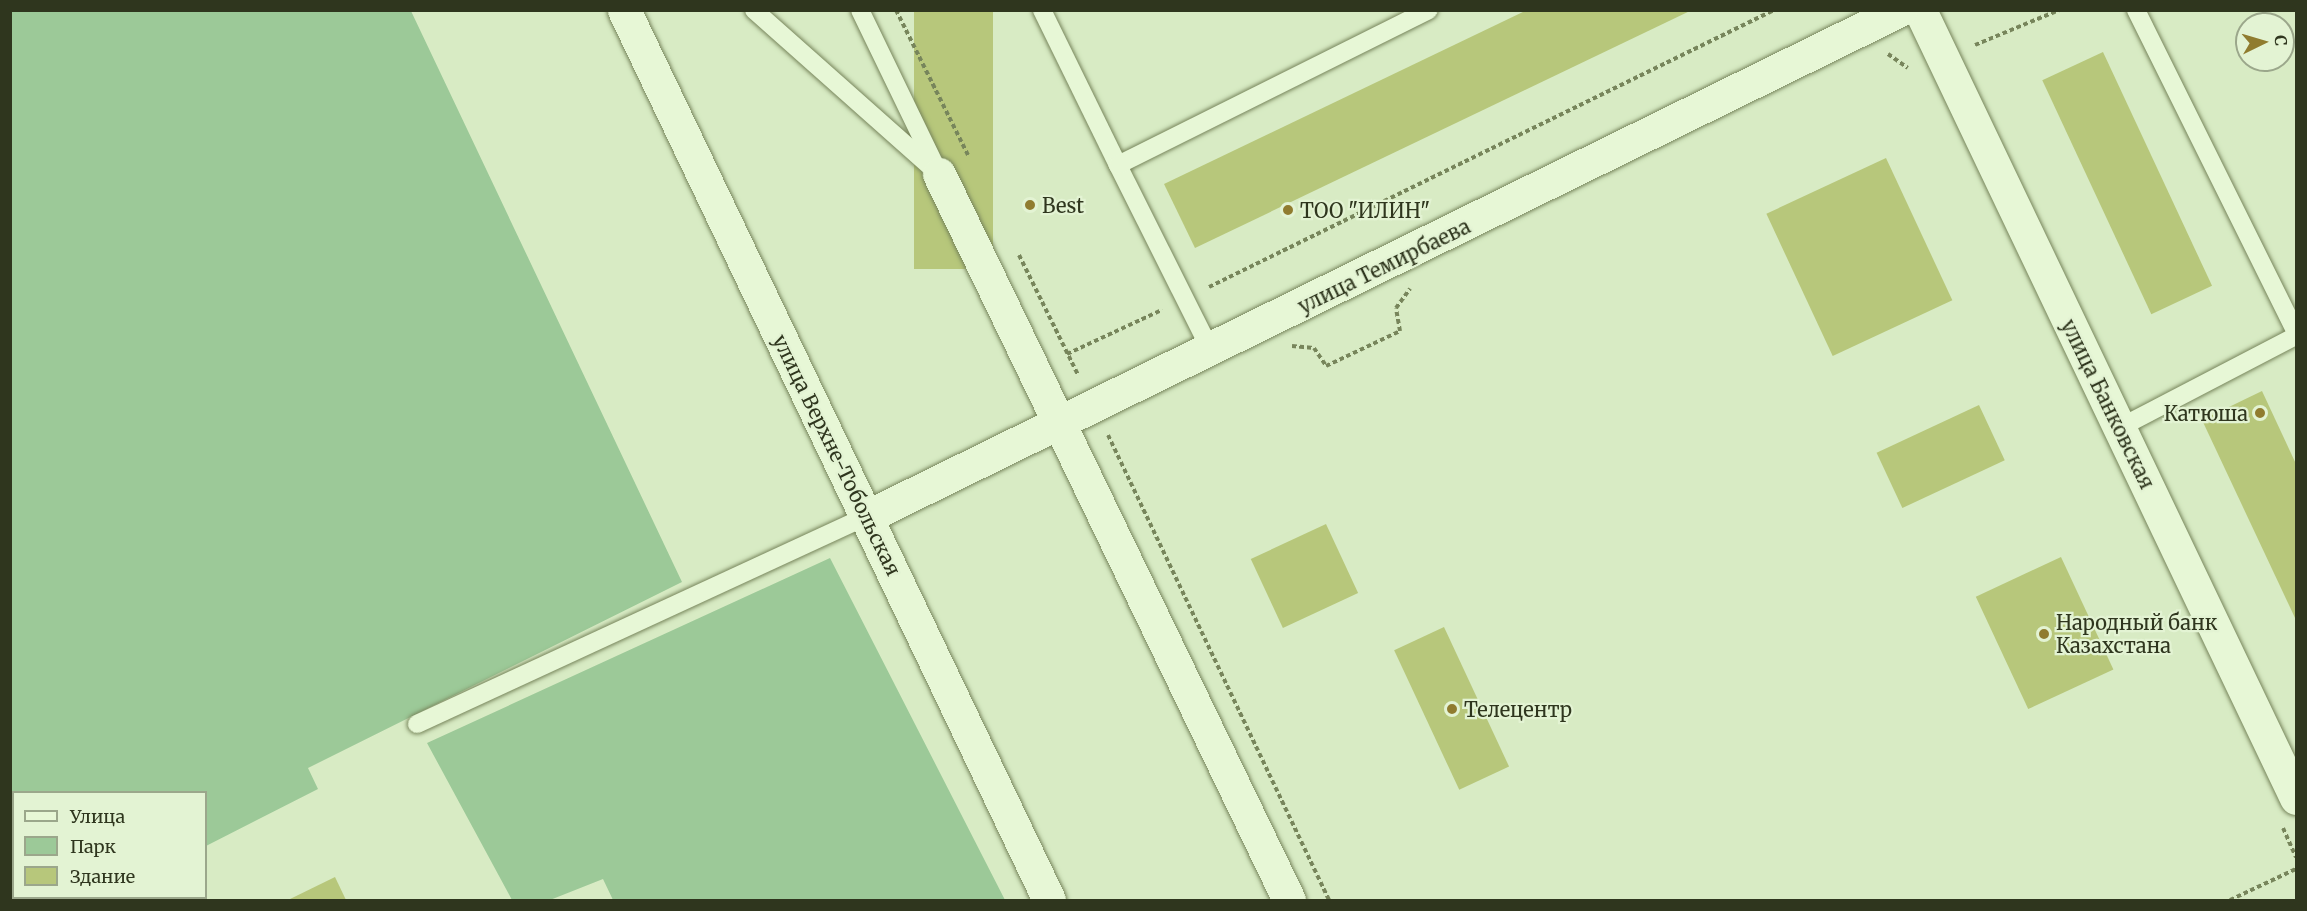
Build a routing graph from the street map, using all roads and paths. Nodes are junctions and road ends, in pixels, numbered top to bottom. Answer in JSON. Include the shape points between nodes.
{"nodes":[{"id":1,"x":624,"y":10,"type":"edge"},
{"id":2,"x":753,"y":10,"type":"edge"},
{"id":3,"x":860,"y":10,"type":"edge"},
{"id":4,"x":896,"y":10,"type":"edge"},
{"id":5,"x":1042,"y":10,"type":"edge"},
{"id":6,"x":1429,"y":10,"type":"edge"},
{"id":7,"x":1774,"y":10,"type":"edge"},
{"id":8,"x":1900,"y":10,"type":"edge"},
{"id":9,"x":1920,"y":10,"type":"edge"},
{"id":10,"x":2059,"y":10,"type":"edge"},
{"id":11,"x":2136,"y":10,"type":"edge"},
{"id":12,"x":1963,"y":50,"type":"dead end"},
{"id":13,"x":1880,"y":57,"type":"dead end"},
{"id":14,"x":1912,"y":71,"type":"dead end"},
{"id":15,"x":970,"y":157,"type":"dead end"},
{"id":16,"x":1118,"y":165,"type":"junction"},
{"id":17,"x":939,"y":174,"type":"junction"},
{"id":18,"x":1017,"y":251,"type":"dead end"},
{"id":19,"x":1421,"y":283,"type":"dead end"},
{"id":20,"x":1185,"y":299,"type":"junction"},
{"id":21,"x":2296,"y":334,"type":"edge"},
{"id":22,"x":1288,"y":346,"type":"dead end"},
{"id":23,"x":1211,"y":351,"type":"junction"},
{"id":24,"x":1067,"y":354,"type":"junction"},
{"id":25,"x":1101,"y":422,"type":"junction"},
{"id":26,"x":1062,"y":424,"type":"junction"},
{"id":27,"x":2119,"y":428,"type":"junction"},
{"id":28,"x":1119,"y":431,"type":"dead end"},
{"id":29,"x":866,"y":517,"type":"junction"},
{"id":30,"x":417,"y":724,"type":"dead end"},
{"id":31,"x":2289,"y":812,"type":"edge"},
{"id":32,"x":2296,"y":857,"type":"edge"},
{"id":33,"x":2296,"y":869,"type":"edge"},
{"id":34,"x":1049,"y":900,"type":"edge"},
{"id":35,"x":1289,"y":900,"type":"edge"},
{"id":36,"x":1329,"y":900,"type":"edge"},
{"id":37,"x":2230,"y":900,"type":"edge"}],
"edges":[{"from":1,"to":29,"type":"street","name":"улица Верхне-Тобольская"},
{"from":2,"to":17,"type":"lane"},
{"from":3,"to":17,"type":"lane"},
{"from":4,"to":15,"type":"path"},
{"from":5,"to":16,"type":"lane"},
{"from":6,"to":16,"type":"lane"},
{"from":7,"to":20,"type":"path"},
{"from":8,"to":23,"type":"street","name":"улица Темирбаева"},
{"from":9,"to":27,"type":"street","name":"улица Банковская"},
{"from":10,"to":12,"type":"path"},
{"from":11,"to":21,"type":"lane"},
{"from":13,"to":14,"type":"path","via":[[1888,53]]},
{"from":16,"to":20,"type":"lane"},
{"from":17,"to":26,"type":"street"},
{"from":18,"to":24,"type":"path"},
{"from":19,"to":22,"type":"path","via":[[1396,308],[1400,331],[1326,366],[1314,348]]},
{"from":20,"to":23,"type":"lane"},
{"from":20,"to":24,"type":"path"},
{"from":21,"to":27,"type":"lane"},
{"from":23,"to":25,"type":"street","name":"улица Темирбаева"},
{"from":24,"to":25,"type":"path"},
{"from":25,"to":26,"type":"street","name":"улица Темирбаева"},
{"from":25,"to":28,"type":"path"},
{"from":25,"to":36,"type":"path"},
{"from":26,"to":29,"type":"street","name":"улица Темирбаева"},
{"from":26,"to":35,"type":"street"},
{"from":27,"to":31,"type":"street","name":"улица Банковская"},
{"from":29,"to":30,"type":"lane"},
{"from":29,"to":34,"type":"street","name":"улица Верхне-Тобольская"},
{"from":31,"to":32,"type":"path"},
{"from":33,"to":37,"type":"path"}]}
